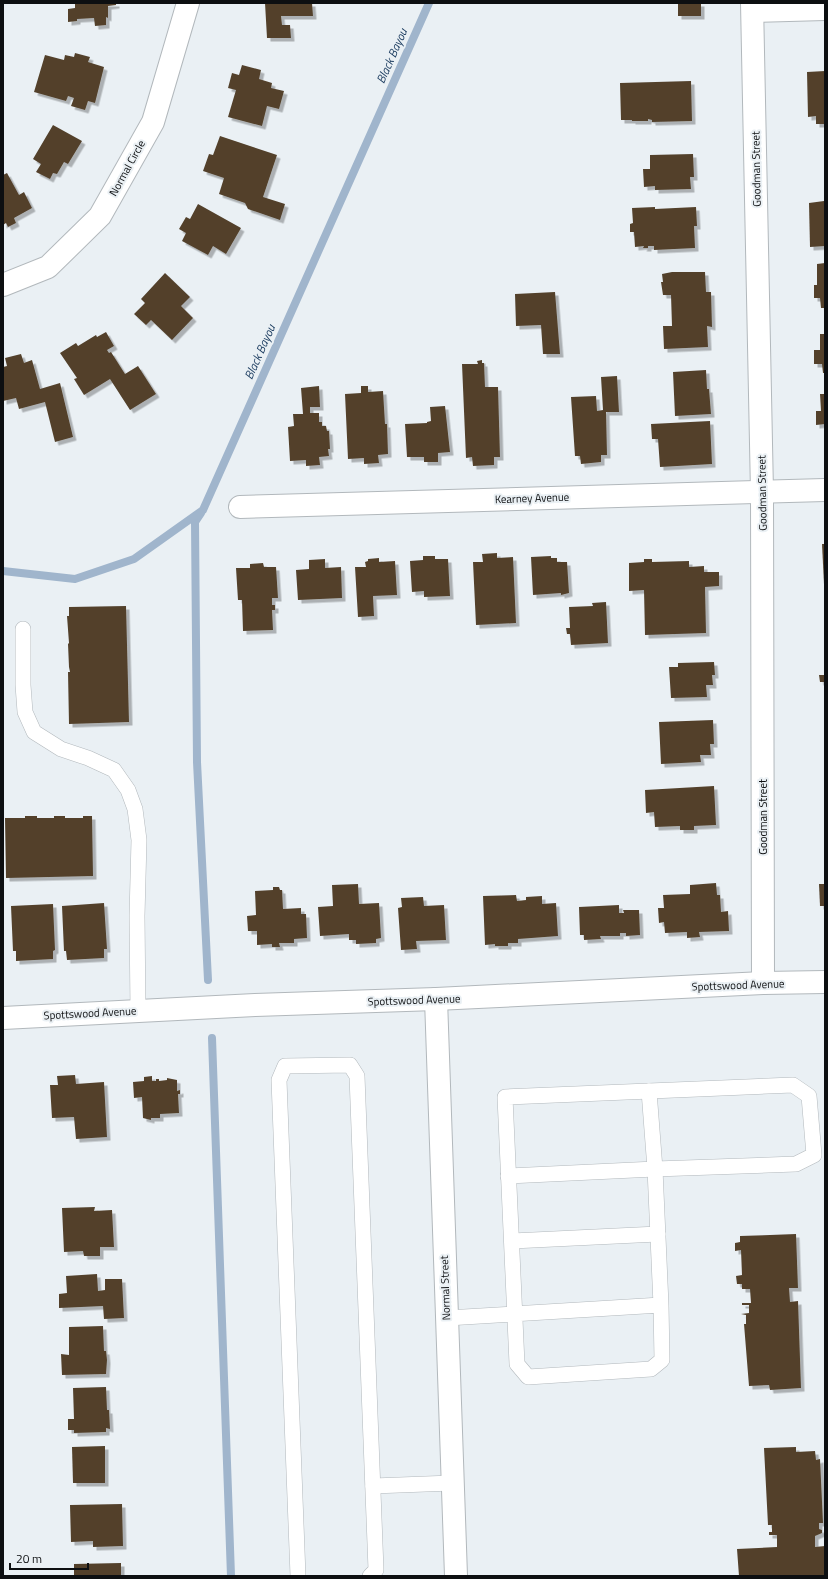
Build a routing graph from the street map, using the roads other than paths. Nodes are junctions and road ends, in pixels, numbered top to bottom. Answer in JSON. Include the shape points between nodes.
{"nodes":[{"id":1,"x":188,"y":3,"type":"edge"},
{"id":2,"x":752,"y":7,"type":"edge"},
{"id":3,"x":825,"y":9,"type":"edge"},
{"id":4,"x":3,"y":285,"type":"edge"},
{"id":5,"x":825,"y":490,"type":"edge"},
{"id":6,"x":762,"y":492,"type":"junction"},
{"id":7,"x":240,"y":507,"type":"dead end"},
{"id":8,"x":23,"y":629,"type":"dead end"},
{"id":9,"x":825,"y":982,"type":"edge"},
{"id":10,"x":763,"y":983,"type":"junction"},
{"id":11,"x":436,"y":999,"type":"junction"},
{"id":12,"x":138,"y":1011,"type":"junction"},
{"id":13,"x":3,"y":1018,"type":"edge"},
{"id":14,"x":650,"y":1091,"type":"junction"},
{"id":15,"x":655,"y":1169,"type":"junction"},
{"id":16,"x":508,"y":1176,"type":"junction"},
{"id":17,"x":658,"y":1234,"type":"junction"},
{"id":18,"x":512,"y":1241,"type":"junction"},
{"id":19,"x":661,"y":1305,"type":"junction"},
{"id":20,"x":515,"y":1313,"type":"junction"},
{"id":21,"x":446,"y":1318,"type":"junction"},
{"id":22,"x":452,"y":1483,"type":"junction"},
{"id":23,"x":373,"y":1486,"type":"junction"},
{"id":24,"x":298,"y":1576,"type":"edge"},
{"id":25,"x":370,"y":1576,"type":"edge"},
{"id":26,"x":456,"y":1576,"type":"edge"}],
"edges":[{"from":1,"to":4,"type":"street","name":"Normal Circle","via":[[153,122],[100,216],[48,267]]},
{"from":2,"to":3,"type":"street"},
{"from":2,"to":6,"type":"street","name":"Goodman Street"},
{"from":5,"to":6,"type":"street","name":"Kearney Avenue"},
{"from":6,"to":7,"type":"street","name":"Kearney Avenue"},
{"from":6,"to":10,"type":"street","name":"Goodman Street"},
{"from":8,"to":12,"type":"lane","via":[[25,712],[34,732],[61,749],[114,770],[128,790],[135,809],[139,840]]},
{"from":9,"to":10,"type":"street","name":"Spottswood Avenue"},
{"from":10,"to":11,"type":"street","name":"Spottswood Avenue"},
{"from":11,"to":12,"type":"street","name":"Spottswood Avenue"},
{"from":11,"to":21,"type":"street","name":"Normal Street"},
{"from":12,"to":13,"type":"street","name":"Spottswood Avenue"},
{"from":14,"to":15,"type":"lane"},
{"from":14,"to":15,"type":"lane","via":[[793,1085],[809,1096],[814,1155],[796,1164]]},
{"from":14,"to":16,"type":"lane","via":[[505,1097]]},
{"from":15,"to":16,"type":"lane"},
{"from":15,"to":17,"type":"lane"},
{"from":16,"to":18,"type":"lane"},
{"from":17,"to":18,"type":"lane"},
{"from":17,"to":19,"type":"lane"},
{"from":18,"to":20,"type":"lane"},
{"from":19,"to":20,"type":"lane"},
{"from":19,"to":20,"type":"lane","via":[[662,1360],[651,1369],[528,1377],[517,1364]]},
{"from":20,"to":21,"type":"lane"},
{"from":21,"to":22,"type":"street","name":"Normal Street"},
{"from":22,"to":23,"type":"lane"},
{"from":22,"to":26,"type":"street","name":"Normal Street"},
{"from":23,"to":24,"type":"lane","via":[[357,1076],[350,1065],[285,1066],[279,1080]]},
{"from":23,"to":25,"type":"lane","via":[[376,1570]]}]}
